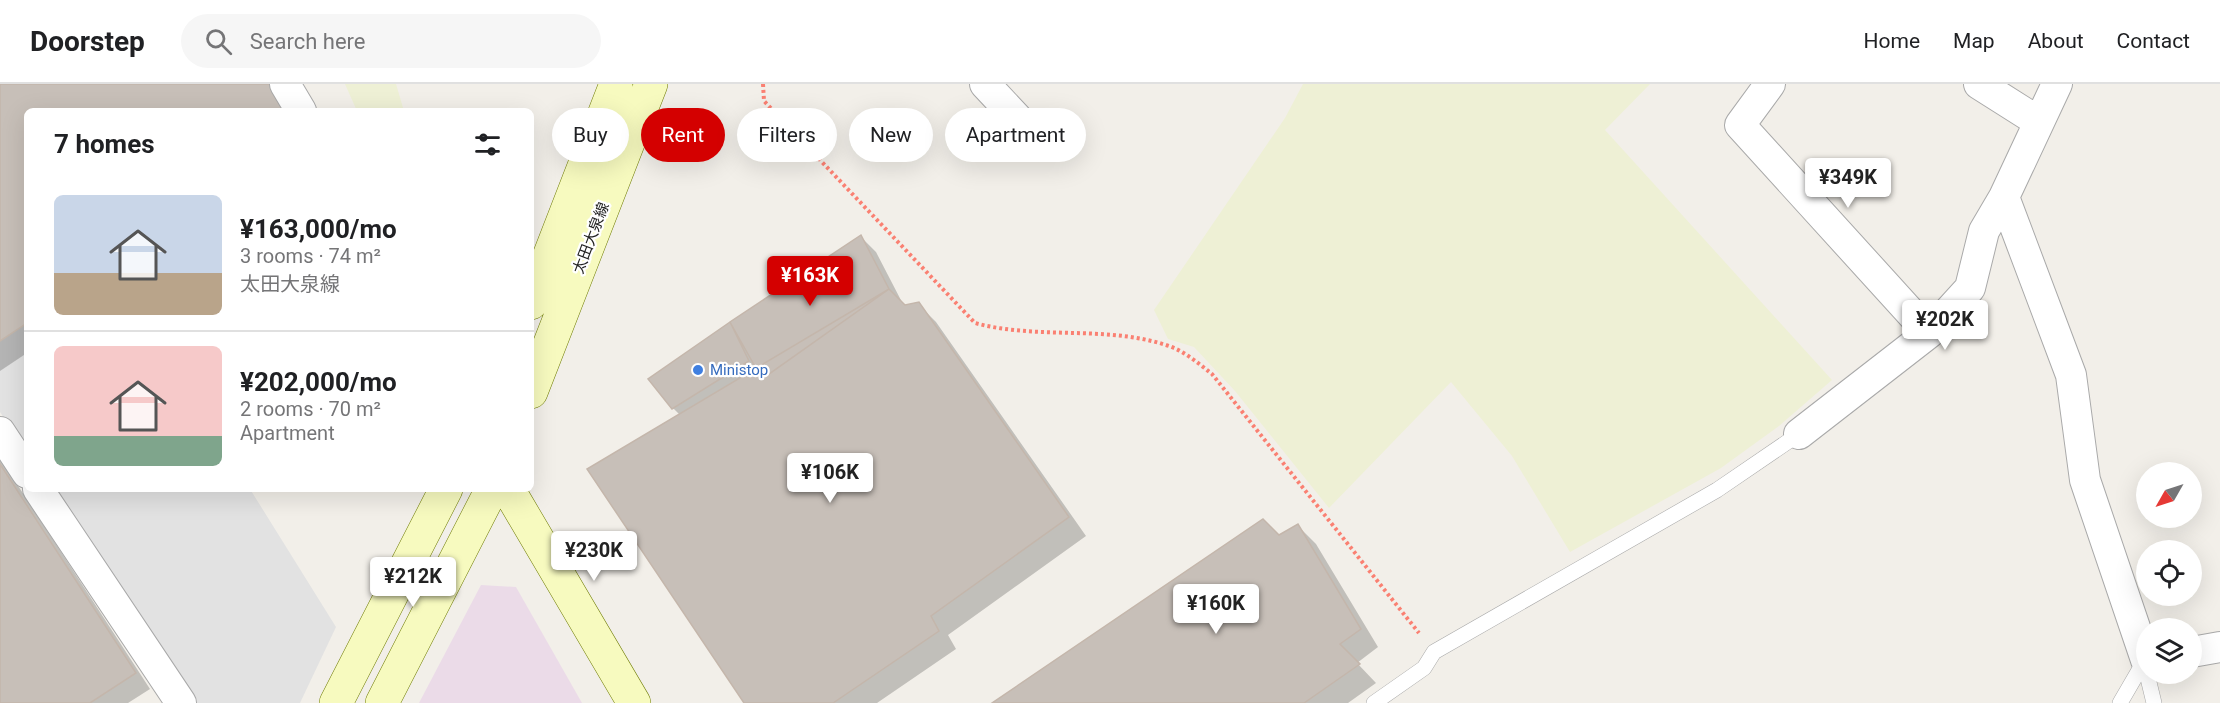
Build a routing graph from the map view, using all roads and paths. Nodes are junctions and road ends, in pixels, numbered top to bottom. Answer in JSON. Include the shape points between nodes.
{"nodes":[{"id":1,"x":285,"y":84,"type":"edge"},
{"id":2,"x":616,"y":84,"type":"edge"},
{"id":3,"x":651,"y":84,"type":"edge"},
{"id":4,"x":763,"y":84,"type":"edge"},
{"id":5,"x":985,"y":84,"type":"edge"},
{"id":6,"x":1770,"y":84,"type":"edge"},
{"id":7,"x":1979,"y":84,"type":"edge"},
{"id":8,"x":2057,"y":84,"type":"edge"},
{"id":9,"x":298,"y":108,"type":"edge"},
{"id":10,"x":1007,"y":108,"type":"edge"},
{"id":11,"x":2039,"y":122,"type":"junction"},
{"id":12,"x":2004,"y":197,"type":"junction"},
{"id":13,"x":534,"y":295,"type":"edge"},
{"id":14,"x":1929,"y":333,"type":"junction"},
{"id":15,"x":534,"y":384,"type":"edge"},
{"id":16,"x":0,"y":432,"type":"edge"},
{"id":17,"x":1799,"y":434,"type":"joint"},
{"id":18,"x":24,"y":468,"type":"edge"},
{"id":19,"x":40,"y":492,"type":"edge"},
{"id":20,"x":444,"y":492,"type":"edge"},
{"id":21,"x":490,"y":492,"type":"edge"},
{"id":22,"x":510,"y":492,"type":"edge"},
{"id":23,"x":2136,"y":636,"type":"edge"},
{"id":24,"x":2220,"y":646,"type":"edge"},
{"id":25,"x":2202,"y":650,"type":"edge"},
{"id":26,"x":1434,"y":652,"type":"junction"},
{"id":27,"x":2136,"y":680,"type":"edge"},
{"id":28,"x":2150,"y":684,"type":"edge"},
{"id":29,"x":181,"y":703,"type":"edge"},
{"id":30,"x":336,"y":703,"type":"edge"},
{"id":31,"x":382,"y":703,"type":"edge"},
{"id":32,"x":634,"y":703,"type":"edge"},
{"id":33,"x":1374,"y":703,"type":"edge"},
{"id":34,"x":2120,"y":703,"type":"edge"},
{"id":35,"x":2154,"y":703,"type":"edge"}],
"edges":[{"from":1,"to":9,"type":"street"},
{"from":2,"to":13,"type":"main road","name":"太田大泉線"},
{"from":3,"to":15,"type":"main road","name":"太田大泉線"},
{"from":4,"to":26,"type":"path","via":[[764,100],[975,323],[996,329],[1113,335],[1167,345],[1212,374]]},
{"from":5,"to":10,"type":"street"},
{"from":6,"to":14,"type":"street","via":[[1740,125]]},
{"from":7,"to":11,"type":"street"},
{"from":8,"to":11,"type":"street"},
{"from":11,"to":12,"type":"street"},
{"from":12,"to":14,"type":"street","via":[[1984,231],[1970,288]]},
{"from":12,"to":23,"type":"street","via":[[2071,375],[2085,480]]},
{"from":14,"to":17,"type":"street"},
{"from":16,"to":18,"type":"street"},
{"from":17,"to":26,"type":"lane","via":[[1717,489]]},
{"from":19,"to":29,"type":"street"},
{"from":20,"to":30,"type":"main road"},
{"from":21,"to":31,"type":"main road"},
{"from":22,"to":32,"type":"main road"},
{"from":24,"to":25,"type":"street"},
{"from":26,"to":33,"type":"lane","via":[[1424,668]]},
{"from":27,"to":34,"type":"lane"},
{"from":28,"to":35,"type":"lane"}]}
